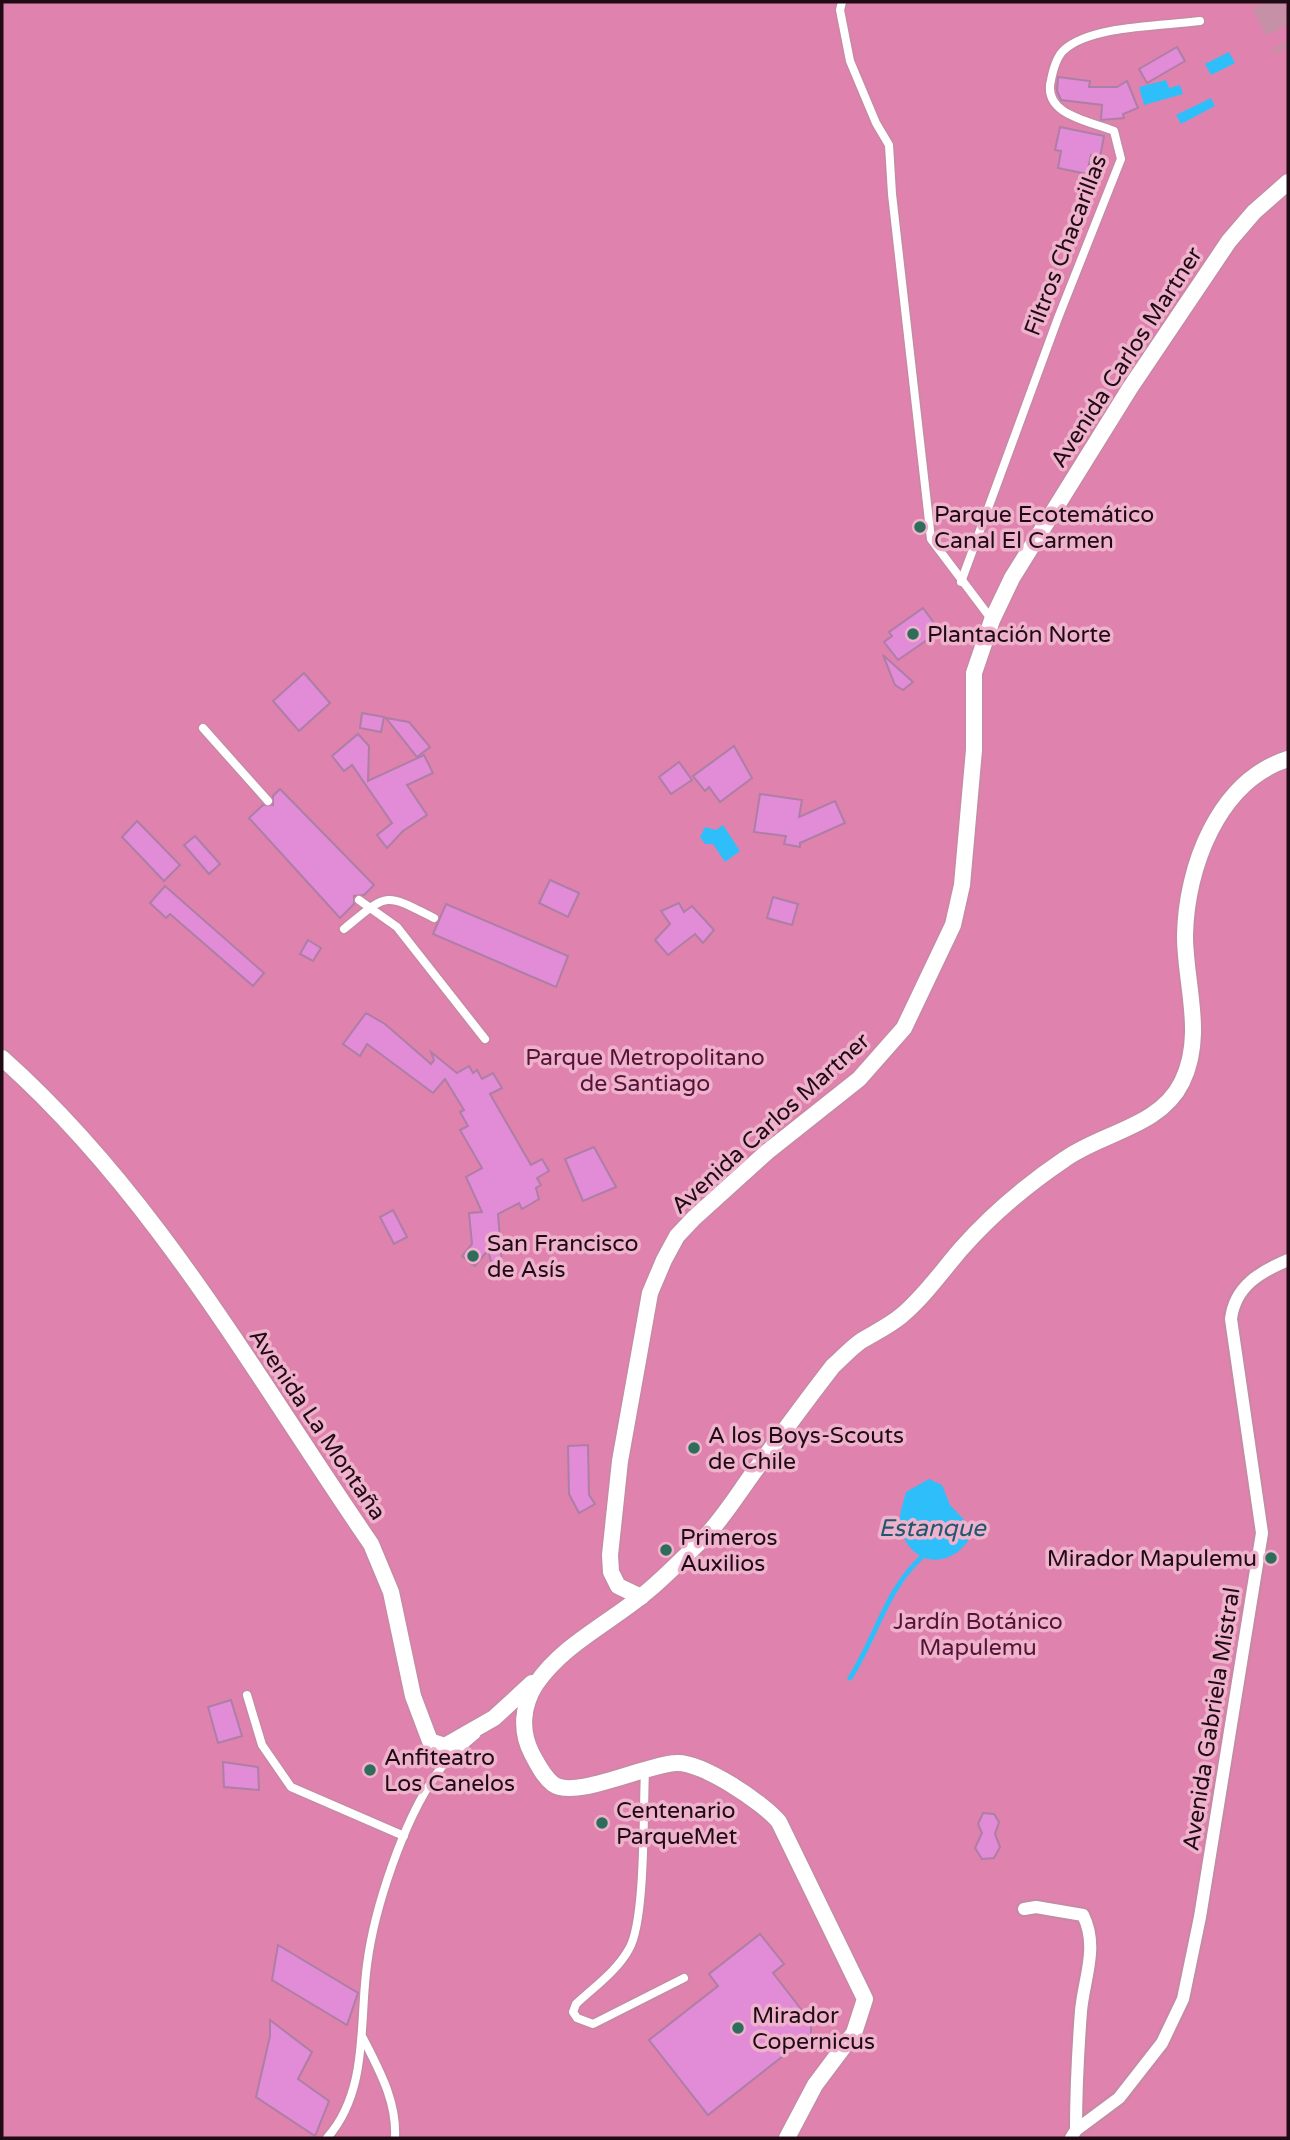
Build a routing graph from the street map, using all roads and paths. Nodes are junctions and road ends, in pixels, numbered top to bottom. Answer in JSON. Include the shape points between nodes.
{"nodes":[{"id":1,"x":842,"y":2,"type":"edge"},
{"id":2,"x":1200,"y":21,"type":"dead end"},
{"id":3,"x":1288,"y":182,"type":"edge"},
{"id":4,"x":961,"y":582,"type":"junction"},
{"id":5,"x":992,"y":620,"type":"junction"},
{"id":6,"x":202,"y":728,"type":"dead end"},
{"id":7,"x":1288,"y":759,"type":"edge"},
{"id":8,"x":268,"y":801,"type":"dead end"},
{"id":9,"x":359,"y":900,"type":"dead end"},
{"id":10,"x":370,"y":908,"type":"junction"},
{"id":11,"x":434,"y":918,"type":"dead end"},
{"id":12,"x":344,"y":929,"type":"dead end"},
{"id":13,"x":485,"y":1039,"type":"dead end"},
{"id":14,"x":2,"y":1058,"type":"edge"},
{"id":15,"x":1288,"y":1260,"type":"edge"},
{"id":16,"x":641,"y":1597,"type":"junction"},
{"id":17,"x":549,"y":1667,"type":"junction"},
{"id":18,"x":247,"y":1695,"type":"dead end"},
{"id":19,"x":494,"y":1718,"type":"junction"},
{"id":20,"x":645,"y":1768,"type":"junction"},
{"id":21,"x":404,"y":1836,"type":"junction"},
{"id":22,"x":1024,"y":1909,"type":"dead end"},
{"id":23,"x":684,"y":1978,"type":"dead end"},
{"id":24,"x":363,"y":2038,"type":"junction"},
{"id":25,"x":1073,"y":2134,"type":"edge"},
{"id":26,"x":327,"y":2138,"type":"edge"},
{"id":27,"x":395,"y":2138,"type":"edge"},
{"id":28,"x":788,"y":2138,"type":"edge"}],
"edges":[{"from":1,"to":4,"type":"lane","via":[[850,61],[890,145],[930,539]]},
{"from":2,"to":4,"type":"lane","name":"Filtros Chacarillas","via":[[1115,30],[1064,50],[1055,64],[1052,101],[1064,113],[1114,131],[1121,159]]},
{"from":3,"to":5,"type":"street","name":"Avenida Carlos Martner","via":[[1229,241],[1123,400],[1012,578]]},
{"from":4,"to":5,"type":"lane"},
{"from":5,"to":16,"type":"street","name":"Avenida Carlos Martner","via":[[974,673],[974,750],[962,885],[953,925],[919,1002],[889,1047],[859,1079],[767,1152],[685,1227],[650,1293],[620,1461],[610,1555],[618,1586]]},
{"from":6,"to":8,"type":"lane"},
{"from":7,"to":16,"type":"street","via":[[1236,793],[1217,815],[1204,849],[1185,935],[1194,1014],[1191,1043],[1183,1080],[1169,1103],[1066,1158],[983,1226],[901,1317],[857,1343],[833,1366],[705,1537]]},
{"from":9,"to":10,"type":"lane"},
{"from":10,"to":11,"type":"lane","via":[[383,898],[396,898]]},
{"from":10,"to":12,"type":"lane"},
{"from":10,"to":13,"type":"lane","via":[[397,927]]},
{"from":14,"to":19,"type":"street","name":"Avenida La Montaña","via":[[105,1166],[183,1262],[371,1544],[391,1592],[413,1696],[430,1741],[445,1746]]},
{"from":15,"to":25,"type":"street","name":"Avenida Gabriela Mistral","via":[[1262,1271],[1234,1301],[1231,1319],[1262,1533],[1183,1999],[1163,2043],[1142,2073]]},
{"from":16,"to":17,"type":"street"},
{"from":17,"to":19,"type":"street","name":"Avenida La Montaña"},
{"from":17,"to":20,"type":"street","via":[[528,1699],[523,1730],[542,1774],[556,1786],[571,1788]]},
{"from":18,"to":21,"type":"lane","via":[[262,1745],[291,1787]]},
{"from":19,"to":21,"type":"lane","via":[[437,1772]]},
{"from":20,"to":23,"type":"lane","via":[[638,1919],[631,1947],[573,2012],[593,2024]]},
{"from":20,"to":28,"type":"street","via":[[679,1762],[708,1773],[771,1812],[859,1983],[865,1999],[854,2033],[815,2084]]},
{"from":21,"to":24,"type":"lane","via":[[373,1929]]},
{"from":22,"to":25,"type":"street","name":"Avenida Gabriela Mistral","via":[[1083,1915],[1090,1929]]},
{"from":24,"to":26,"type":"lane","via":[[349,2097]]},
{"from":24,"to":27,"type":"lane","via":[[385,2082],[396,2119]]}]}
